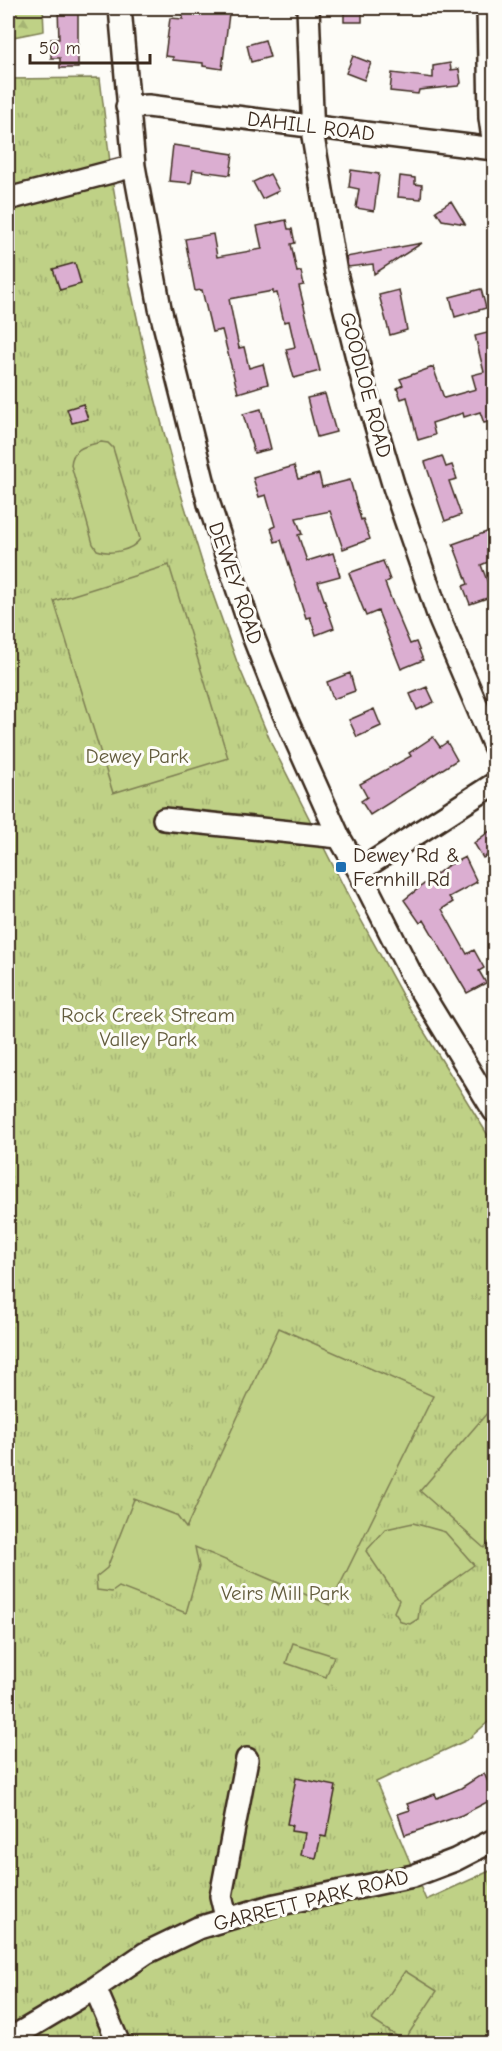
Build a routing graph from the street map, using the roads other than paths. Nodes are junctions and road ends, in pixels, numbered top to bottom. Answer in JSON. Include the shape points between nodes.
{"nodes":[{"id":1,"x":120,"y":8,"type":"edge"},
{"id":2,"x":308,"y":8,"type":"edge"},
{"id":3,"x":488,"y":8,"type":"edge"},
{"id":4,"x":127,"y":107,"type":"junction"},
{"id":5,"x":312,"y":126,"type":"junction"},
{"id":6,"x":495,"y":148,"type":"edge"},
{"id":7,"x":134,"y":166,"type":"junction"},
{"id":8,"x":8,"y":199,"type":"edge"},
{"id":9,"x":495,"y":746,"type":"edge"},
{"id":10,"x":495,"y":784,"type":"edge"},
{"id":11,"x":164,"y":819,"type":"dead end"},
{"id":12,"x":339,"y":837,"type":"junction"},
{"id":13,"x":359,"y":871,"type":"junction"},
{"id":14,"x":495,"y":1111,"type":"edge"},
{"id":15,"x":247,"y":1759,"type":"dead end"},
{"id":16,"x":495,"y":1840,"type":"edge"},
{"id":17,"x":226,"y":1917,"type":"junction"},
{"id":18,"x":95,"y":1988,"type":"junction"},
{"id":19,"x":8,"y":2040,"type":"edge"},
{"id":20,"x":120,"y":2043,"type":"edge"}],
"edges":[{"from":1,"to":4,"type":"street","name":"DEWEY ROAD"},
{"from":2,"to":5,"type":"street","name":"GOODLOE ROAD"},
{"from":3,"to":6,"type":"street","via":[[490,118]]},
{"from":4,"to":5,"type":"street","name":"DAHILL ROAD","via":[[148,106]]},
{"from":4,"to":7,"type":"street","name":"DEWEY ROAD"},
{"from":5,"to":6,"type":"street","name":"DAHILL ROAD"},
{"from":5,"to":9,"type":"street","name":"GOODLOE ROAD","via":[[336,273],[374,419],[440,620]]},
{"from":7,"to":8,"type":"street"},
{"from":7,"to":12,"type":"street","name":"DEWEY ROAD","via":[[160,308],[209,504],[253,636]]},
{"from":10,"to":13,"type":"street"},
{"from":11,"to":12,"type":"street"},
{"from":12,"to":13,"type":"street","name":"DEWEY ROAD"},
{"from":13,"to":14,"type":"street","name":"DEWEY ROAD","via":[[414,980]]},
{"from":15,"to":17,"type":"street","via":[[221,1896]]},
{"from":16,"to":17,"type":"street","name":"GARRETT PARK ROAD","via":[[413,1876]]},
{"from":17,"to":18,"type":"street","name":"GARRETT PARK ROAD","via":[[146,1953]]},
{"from":18,"to":19,"type":"street","name":"GARRETT PARK ROAD"},
{"from":18,"to":20,"type":"street"}]}
